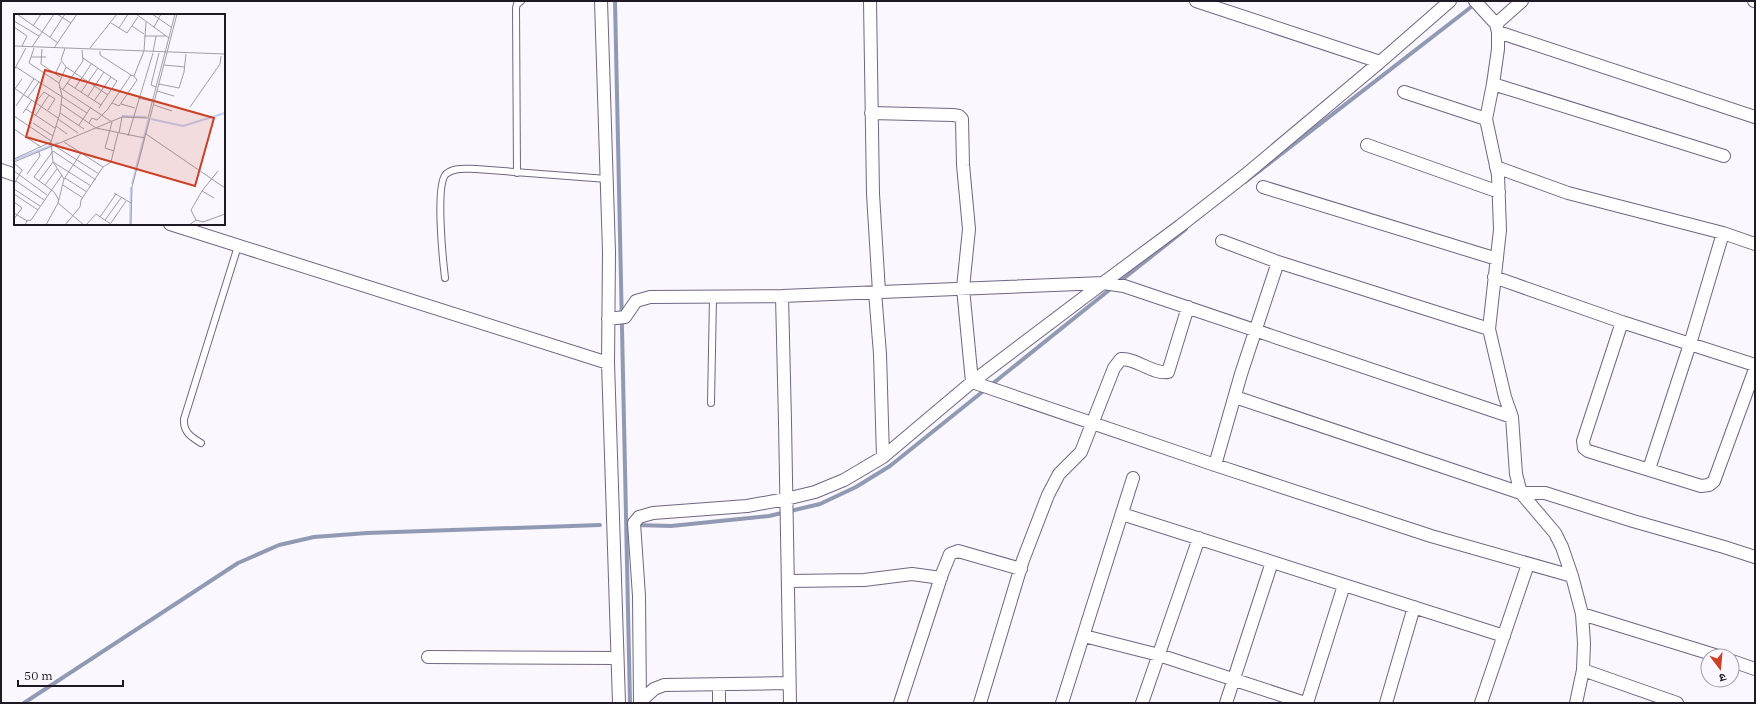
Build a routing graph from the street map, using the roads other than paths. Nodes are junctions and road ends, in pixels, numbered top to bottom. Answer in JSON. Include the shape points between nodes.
{"nodes":[{"id":1,"x":521,"y":1,"type":"edge"},
{"id":2,"x":601,"y":1,"type":"edge"},
{"id":3,"x":870,"y":1,"type":"edge"},
{"id":4,"x":1196,"y":1,"type":"edge"},
{"id":5,"x":1449,"y":1,"type":"edge"},
{"id":6,"x":1522,"y":1,"type":"edge"},
{"id":7,"x":1478,"y":5,"type":"edge"},
{"id":8,"x":1497,"y":28,"type":"junction"},
{"id":9,"x":1380,"y":62,"type":"junction"},
{"id":10,"x":1493,"y":84,"type":"junction"},
{"id":11,"x":1404,"y":92,"type":"dead end"},
{"id":12,"x":871,"y":114,"type":"junction"},
{"id":13,"x":1755,"y":117,"type":"edge"},
{"id":14,"x":1486,"y":119,"type":"junction"},
{"id":15,"x":1367,"y":145,"type":"dead end"},
{"id":16,"x":1724,"y":156,"type":"dead end"},
{"id":17,"x":1496,"y":167,"type":"junction"},
{"id":18,"x":1,"y":170,"type":"edge"},
{"id":19,"x":518,"y":173,"type":"junction"},
{"id":20,"x":14,"y":174,"type":"edge"},
{"id":21,"x":606,"y":179,"type":"junction"},
{"id":22,"x":1263,"y":187,"type":"dead end"},
{"id":23,"x":1499,"y":192,"type":"junction"},
{"id":24,"x":173,"y":225,"type":"edge"},
{"id":25,"x":1722,"y":233,"type":"junction"},
{"id":26,"x":1222,"y":241,"type":"dead end"},
{"id":27,"x":1755,"y":244,"type":"edge"},
{"id":28,"x":238,"y":246,"type":"junction"},
{"id":29,"x":1497,"y":259,"type":"junction"},
{"id":30,"x":1278,"y":262,"type":"junction"},
{"id":31,"x":1494,"y":277,"type":"junction"},
{"id":32,"x":445,"y":278,"type":"dead end"},
{"id":33,"x":1107,"y":283,"type":"junction"},
{"id":34,"x":963,"y":288,"type":"junction"},
{"id":35,"x":877,"y":292,"type":"junction"},
{"id":36,"x":782,"y":296,"type":"junction"},
{"id":37,"x":713,"y":297,"type":"junction"},
{"id":38,"x":1188,"y":307,"type":"junction"},
{"id":39,"x":617,"y":318,"type":"junction"},
{"id":40,"x":1622,"y":322,"type":"junction"},
{"id":41,"x":1489,"y":329,"type":"junction"},
{"id":42,"x":1256,"y":330,"type":"junction"},
{"id":43,"x":1690,"y":344,"type":"junction"},
{"id":44,"x":608,"y":363,"type":"junction"},
{"id":45,"x":1755,"y":365,"type":"edge"},
{"id":46,"x":1755,"y":369,"type":"edge"},
{"id":47,"x":981,"y":386,"type":"junction"},
{"id":48,"x":1234,"y":397,"type":"junction"},
{"id":49,"x":711,"y":403,"type":"dead end"},
{"id":50,"x":1512,"y":417,"type":"junction"},
{"id":51,"x":1092,"y":423,"type":"junction"},
{"id":52,"x":201,"y":443,"type":"dead end"},
{"id":53,"x":883,"y":457,"type":"junction"},
{"id":54,"x":1215,"y":466,"type":"junction"},
{"id":55,"x":1649,"y":469,"type":"junction"},
{"id":56,"x":1133,"y":478,"type":"dead end"},
{"id":57,"x":1521,"y":493,"type":"junction"},
{"id":58,"x":786,"y":510,"type":"junction"},
{"id":59,"x":1122,"y":514,"type":"junction"},
{"id":60,"x":1198,"y":538,"type":"junction"},
{"id":61,"x":1755,"y":557,"type":"edge"},
{"id":62,"x":1272,"y":562,"type":"junction"},
{"id":63,"x":1528,"y":564,"type":"junction"},
{"id":64,"x":1021,"y":569,"type":"junction"},
{"id":65,"x":1572,"y":576,"type":"junction"},
{"id":66,"x":941,"y":578,"type":"junction"},
{"id":67,"x":788,"y":581,"type":"junction"},
{"id":68,"x":1344,"y":585,"type":"junction"},
{"id":69,"x":1414,"y":607,"type":"junction"},
{"id":70,"x":1582,"y":614,"type":"junction"},
{"id":71,"x":1084,"y":636,"type":"junction"},
{"id":72,"x":1504,"y":636,"type":"junction"},
{"id":73,"x":1700,"y":650,"type":"edge"},
{"id":74,"x":1160,"y":655,"type":"junction"},
{"id":75,"x":428,"y":657,"type":"dead end"},
{"id":76,"x":617,"y":658,"type":"junction"},
{"id":77,"x":1740,"y":663,"type":"edge"},
{"id":78,"x":1755,"y":668,"type":"edge"},
{"id":79,"x":1583,"y":670,"type":"junction"},
{"id":80,"x":1234,"y":679,"type":"junction"},
{"id":81,"x":789,"y":683,"type":"junction"},
{"id":82,"x":719,"y":684,"type":"junction"},
{"id":83,"x":1647,"y":698,"type":"edge"},
{"id":84,"x":619,"y":703,"type":"edge"},
{"id":85,"x":640,"y":703,"type":"edge"},
{"id":86,"x":719,"y":703,"type":"edge"},
{"id":87,"x":790,"y":703,"type":"edge"},
{"id":88,"x":900,"y":703,"type":"edge"},
{"id":89,"x":980,"y":703,"type":"edge"},
{"id":90,"x":1062,"y":703,"type":"edge"},
{"id":91,"x":1142,"y":703,"type":"edge"},
{"id":92,"x":1226,"y":703,"type":"edge"},
{"id":93,"x":1306,"y":703,"type":"edge"},
{"id":94,"x":1386,"y":703,"type":"edge"},
{"id":95,"x":1481,"y":703,"type":"edge"},
{"id":96,"x":1576,"y":703,"type":"edge"},
{"id":97,"x":1677,"y":703,"type":"edge"}],
"edges":[{"from":1,"to":19,"type":"lane","via":[[516,8]]},
{"from":2,"to":21,"type":"street"},
{"from":3,"to":12,"type":"street"},
{"from":4,"to":9,"type":"street"},
{"from":5,"to":9,"type":"street"},
{"from":6,"to":8,"type":"street"},
{"from":7,"to":8,"type":"street"},
{"from":8,"to":10,"type":"street","via":[[1498,49]]},
{"from":8,"to":13,"type":"street"},
{"from":9,"to":33,"type":"street","via":[[1244,176]]},
{"from":10,"to":14,"type":"street"},
{"from":10,"to":16,"type":"street"},
{"from":11,"to":14,"type":"street"},
{"from":12,"to":34,"type":"street","via":[[953,115],[962,119],[969,228]]},
{"from":12,"to":35,"type":"street"},
{"from":14,"to":17,"type":"street"},
{"from":15,"to":23,"type":"street"},
{"from":17,"to":23,"type":"street"},
{"from":17,"to":25,"type":"street","via":[[1568,193]]},
{"from":18,"to":20,"type":"street"},
{"from":19,"to":21,"type":"lane"},
{"from":19,"to":32,"type":"lane","via":[[458,169],[445,175],[442,181],[440,216]]},
{"from":21,"to":39,"type":"street","via":[[609,252]]},
{"from":22,"to":29,"type":"street"},
{"from":23,"to":29,"type":"street"},
{"from":24,"to":28,"type":"street"},
{"from":25,"to":27,"type":"street"},
{"from":25,"to":43,"type":"street"},
{"from":26,"to":30,"type":"street"},
{"from":28,"to":44,"type":"street"},
{"from":28,"to":52,"type":"lane","via":[[184,419],[187,433]]},
{"from":29,"to":31,"type":"street"},
{"from":30,"to":41,"type":"street"},
{"from":30,"to":42,"type":"street"},
{"from":31,"to":40,"type":"street"},
{"from":31,"to":41,"type":"street"},
{"from":33,"to":34,"type":"street"},
{"from":33,"to":38,"type":"street"},
{"from":33,"to":47,"type":"street"},
{"from":34,"to":35,"type":"street"},
{"from":34,"to":47,"type":"street"},
{"from":35,"to":36,"type":"street"},
{"from":35,"to":53,"type":"street"},
{"from":36,"to":37,"type":"street"},
{"from":36,"to":58,"type":"street"},
{"from":37,"to":39,"type":"street","via":[[641,299],[636,301],[627,316]]},
{"from":37,"to":49,"type":"lane"},
{"from":38,"to":42,"type":"street"},
{"from":38,"to":51,"type":"street","via":[[1168,372],[1121,359],[1114,368]]},
{"from":39,"to":44,"type":"street"},
{"from":40,"to":43,"type":"street"},
{"from":40,"to":55,"type":"street","via":[[1583,445],[1588,451]]},
{"from":41,"to":50,"type":"street"},
{"from":42,"to":48,"type":"street"},
{"from":42,"to":50,"type":"street"},
{"from":43,"to":45,"type":"street"},
{"from":43,"to":55,"type":"street"},
{"from":44,"to":76,"type":"street"},
{"from":46,"to":55,"type":"street","via":[[1714,481],[1701,486]]},
{"from":47,"to":51,"type":"street"},
{"from":47,"to":53,"type":"street"},
{"from":48,"to":54,"type":"street"},
{"from":48,"to":57,"type":"street"},
{"from":50,"to":57,"type":"street","via":[[1516,474]]},
{"from":51,"to":54,"type":"street"},
{"from":51,"to":64,"type":"street","via":[[1078,456],[1064,467],[1053,484]]},
{"from":53,"to":58,"type":"street"},
{"from":54,"to":63,"type":"street","via":[[1431,536]]},
{"from":56,"to":59,"type":"street"},
{"from":57,"to":61,"type":"street","via":[[1550,494]]},
{"from":57,"to":65,"type":"street","via":[[1554,533]]},
{"from":58,"to":67,"type":"street"},
{"from":58,"to":85,"type":"street","via":[[747,506],[654,513],[636,520],[634,528],[639,596]]},
{"from":59,"to":60,"type":"street"},
{"from":59,"to":71,"type":"street"},
{"from":60,"to":62,"type":"street"},
{"from":60,"to":74,"type":"street"},
{"from":62,"to":68,"type":"street"},
{"from":62,"to":80,"type":"street"},
{"from":63,"to":65,"type":"street"},
{"from":63,"to":72,"type":"street"},
{"from":64,"to":66,"type":"street","via":[[958,551],[953,552],[947,559]]},
{"from":64,"to":89,"type":"street"},
{"from":65,"to":70,"type":"street"},
{"from":66,"to":67,"type":"street","via":[[912,574],[864,580]]},
{"from":66,"to":88,"type":"street"},
{"from":67,"to":81,"type":"street"},
{"from":68,"to":69,"type":"street"},
{"from":68,"to":93,"type":"street"},
{"from":69,"to":72,"type":"street"},
{"from":69,"to":94,"type":"street"},
{"from":70,"to":73,"type":"street"},
{"from":70,"to":79,"type":"street"},
{"from":71,"to":74,"type":"street"},
{"from":71,"to":90,"type":"street"},
{"from":72,"to":95,"type":"street"},
{"from":74,"to":80,"type":"street"},
{"from":74,"to":91,"type":"street"},
{"from":75,"to":76,"type":"street"},
{"from":76,"to":84,"type":"street"},
{"from":77,"to":78,"type":"street"},
{"from":79,"to":83,"type":"street"},
{"from":79,"to":96,"type":"street"},
{"from":80,"to":92,"type":"street"},
{"from":80,"to":93,"type":"street"},
{"from":81,"to":82,"type":"street"},
{"from":81,"to":87,"type":"street"},
{"from":82,"to":85,"type":"street","via":[[664,685],[654,689]]},
{"from":82,"to":86,"type":"street"},
{"from":83,"to":97,"type":"street"}]}
